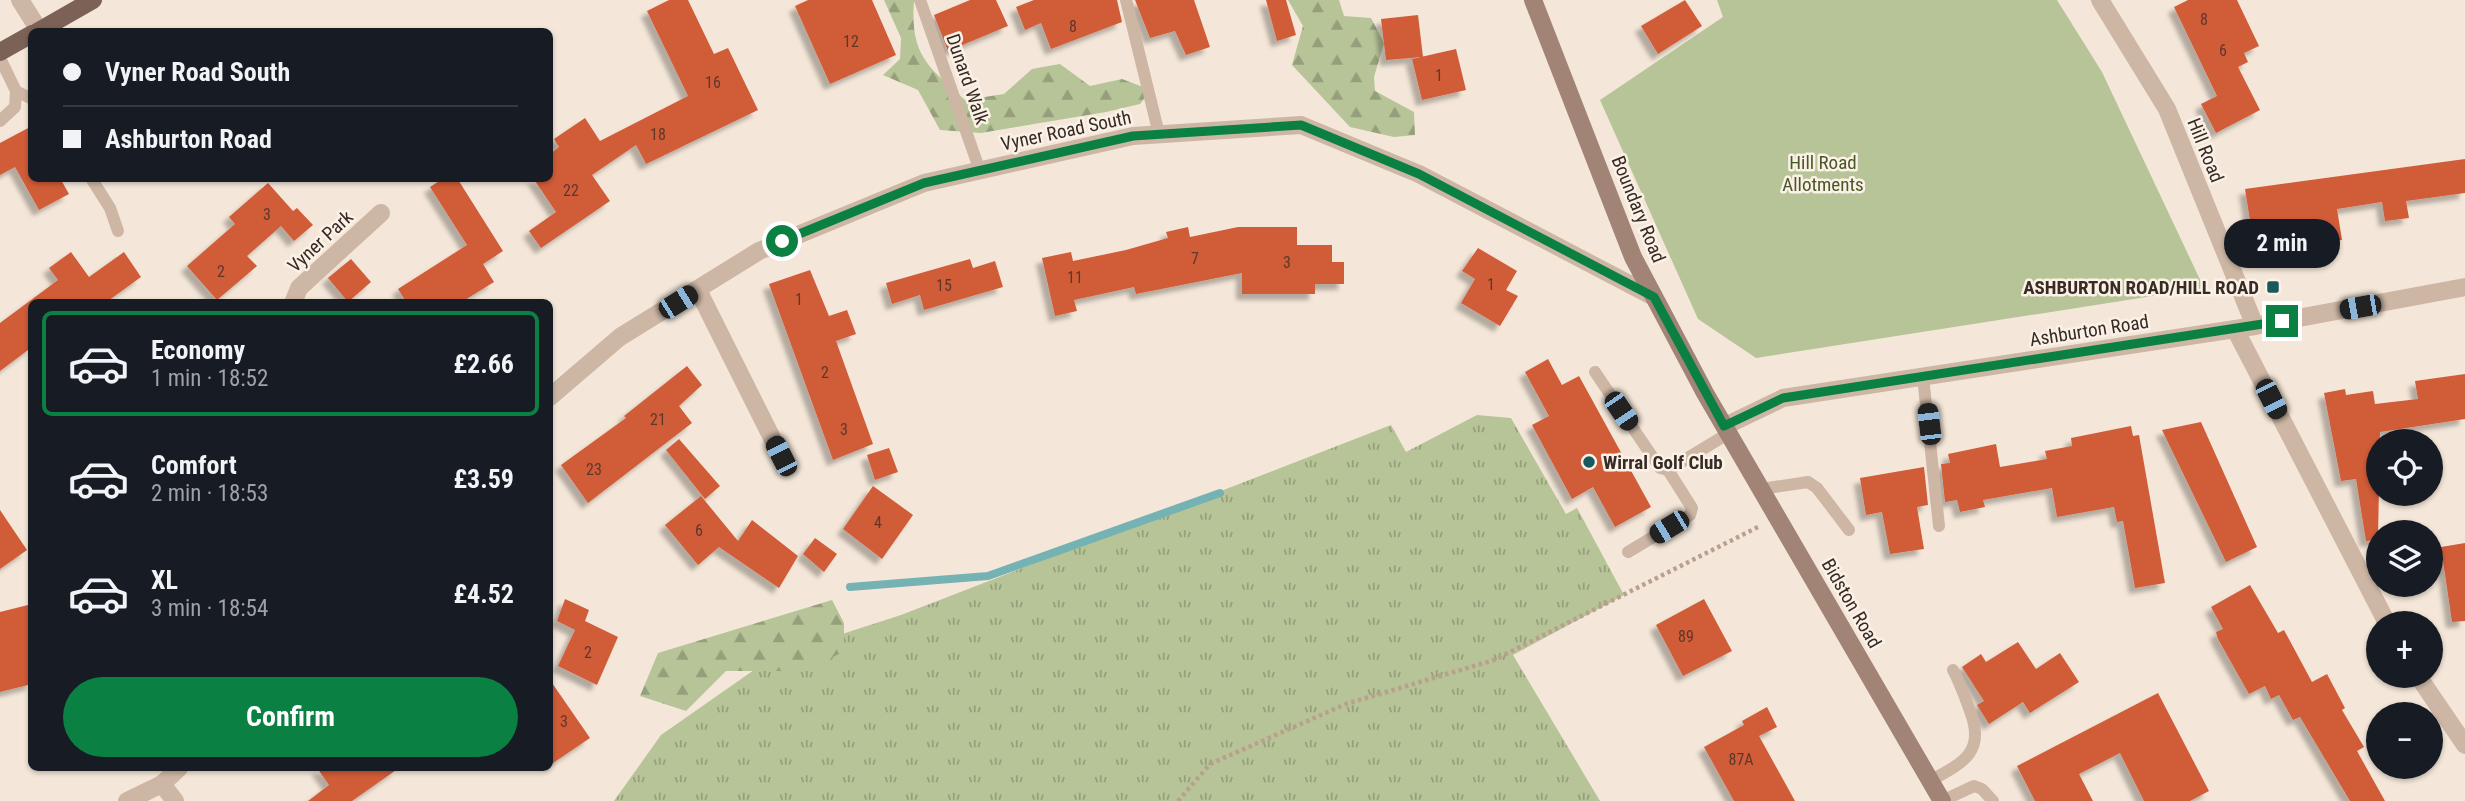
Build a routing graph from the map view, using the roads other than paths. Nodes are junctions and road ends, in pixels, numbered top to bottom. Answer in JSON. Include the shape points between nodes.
{"nodes":[{"id":1,"x":20,"y":0,"type":"edge"},
{"id":2,"x":93,"y":0,"type":"edge"},
{"id":3,"x":920,"y":0,"type":"edge"},
{"id":4,"x":1126,"y":0,"type":"edge"},
{"id":5,"x":1533,"y":0,"type":"edge"},
{"id":6,"x":2099,"y":0,"type":"edge"},
{"id":7,"x":34,"y":28,"type":"edge"},
{"id":8,"x":43,"y":28,"type":"edge"},
{"id":9,"x":28,"y":36,"type":"edge"},
{"id":10,"x":0,"y":52,"type":"edge"},
{"id":11,"x":0,"y":58,"type":"edge"},
{"id":12,"x":16,"y":91,"type":"junction"},
{"id":13,"x":28,"y":97,"type":"edge"},
{"id":14,"x":0,"y":121,"type":"edge"},
{"id":15,"x":1159,"y":134,"type":"junction"},
{"id":16,"x":980,"y":171,"type":"junction"},
{"id":17,"x":93,"y":182,"type":"edge"},
{"id":18,"x":381,"y":213,"type":"dead end"},
{"id":19,"x":118,"y":231,"type":"dead end"},
{"id":20,"x":2465,"y":288,"type":"edge"},
{"id":21,"x":698,"y":289,"type":"junction"},
{"id":22,"x":1654,"y":297,"type":"junction"},
{"id":23,"x":295,"y":299,"type":"edge"},
{"id":24,"x":2255,"y":326,"type":"junction"},
{"id":25,"x":2235,"y":329,"type":"junction"},
{"id":26,"x":1595,"y":372,"type":"dead end"},
{"id":27,"x":1923,"y":377,"type":"junction"},
{"id":28,"x":553,"y":394,"type":"edge"},
{"id":29,"x":1727,"y":429,"type":"junction"},
{"id":30,"x":781,"y":456,"type":"dead end"},
{"id":31,"x":1668,"y":470,"type":"junction"},
{"id":32,"x":1761,"y":489,"type":"junction"},
{"id":33,"x":1938,"y":526,"type":"dead end"},
{"id":34,"x":1850,"y":530,"type":"dead end"},
{"id":35,"x":1628,"y":552,"type":"dead end"},
{"id":36,"x":2381,"y":611,"type":"edge"},
{"id":37,"x":1953,"y":670,"type":"dead end"},
{"id":38,"x":2426,"y":688,"type":"edge"},
{"id":39,"x":2465,"y":745,"type":"edge"},
{"id":40,"x":176,"y":771,"type":"edge"},
{"id":41,"x":1930,"y":781,"type":"junction"},
{"id":42,"x":162,"y":784,"type":"junction"},
{"id":43,"x":127,"y":801,"type":"edge"},
{"id":44,"x":174,"y":801,"type":"edge"},
{"id":45,"x":1942,"y":801,"type":"edge"},
{"id":46,"x":1993,"y":801,"type":"edge"}],
"edges":[{"from":1,"to":7,"type":"street"},
{"from":2,"to":8,"type":"main road"},
{"from":3,"to":16,"type":"lane","name":"Dunard Walk"},
{"from":4,"to":15,"type":"lane"},
{"from":5,"to":22,"type":"main road","name":"Boundary Road","via":[[1633,257]]},
{"from":6,"to":24,"type":"street","name":"Hill Road","via":[[2167,109]]},
{"from":9,"to":10,"type":"main road"},
{"from":11,"to":12,"type":"lane"},
{"from":12,"to":13,"type":"lane"},
{"from":12,"to":14,"type":"lane","via":[[15,107]]},
{"from":15,"to":16,"type":"street","name":"Vyner Road South"},
{"from":15,"to":22,"type":"street","name":"Vyner Road South","via":[[1301,125],[1419,174]]},
{"from":16,"to":21,"type":"street","name":"Vyner Road South","via":[[924,183],[759,251]]},
{"from":17,"to":19,"type":"lane"},
{"from":18,"to":23,"type":"street","name":"Vyner Park","via":[[299,288]]},
{"from":20,"to":24,"type":"street","name":"Ashburton Road"},
{"from":21,"to":28,"type":"street","name":"Vyner Road South","via":[[620,337]]},
{"from":21,"to":30,"type":"street"},
{"from":22,"to":29,"type":"main road","name":"Boundary Road"},
{"from":24,"to":25,"type":"street","name":"Ashburton Road"},
{"from":25,"to":27,"type":"street","name":"Ashburton Road"},
{"from":25,"to":36,"type":"street"},
{"from":26,"to":31,"type":"lane","via":[[1660,468]]},
{"from":27,"to":29,"type":"street","name":"Ashburton Road","via":[[1783,398]]},
{"from":27,"to":33,"type":"lane"},
{"from":29,"to":31,"type":"lane"},
{"from":29,"to":32,"type":"main road","name":"Bidston Road"},
{"from":31,"to":35,"type":"lane","via":[[1692,508],[1690,515]]},
{"from":32,"to":34,"type":"lane","via":[[1808,482]]},
{"from":32,"to":41,"type":"main road","name":"Bidston Road"},
{"from":37,"to":41,"type":"lane","via":[[1975,724],[1976,739],[1960,764]]},
{"from":38,"to":39,"type":"street"},
{"from":40,"to":42,"type":"street"},
{"from":41,"to":45,"type":"main road","name":"Bidston Road"},
{"from":42,"to":43,"type":"street"},
{"from":42,"to":44,"type":"street"},
{"from":45,"to":46,"type":"lane","via":[[1974,786]]}]}
